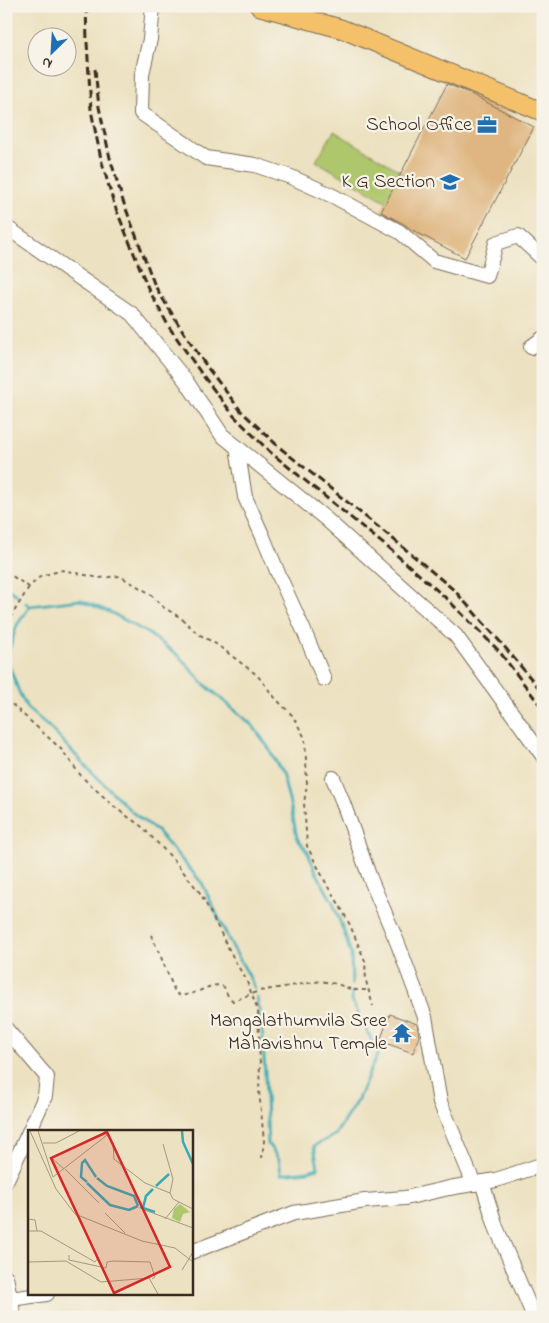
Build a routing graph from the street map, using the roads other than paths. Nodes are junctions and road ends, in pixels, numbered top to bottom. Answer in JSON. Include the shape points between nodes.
{"nodes":[{"id":1,"x":154,"y":6,"type":"edge"},
{"id":2,"x":259,"y":6,"type":"edge"},
{"id":3,"x":543,"y":112,"type":"edge"},
{"id":4,"x":6,"y":227,"type":"edge"},
{"id":5,"x":543,"y":259,"type":"edge"},
{"id":6,"x":543,"y":338,"type":"edge"},
{"id":7,"x":531,"y":347,"type":"dead end"},
{"id":8,"x":237,"y":447,"type":"junction"},
{"id":9,"x":324,"y":679,"type":"dead end"},
{"id":10,"x":543,"y":756,"type":"edge"},
{"id":11,"x":332,"y":778,"type":"dead end"},
{"id":12,"x":6,"y":1029,"type":"edge"},
{"id":13,"x":30,"y":1130,"type":"edge"},
{"id":14,"x":28,"y":1134,"type":"edge"},
{"id":15,"x":543,"y":1166,"type":"edge"},
{"id":16,"x":6,"y":1181,"type":"edge"},
{"id":17,"x":478,"y":1183,"type":"junction"},
{"id":18,"x":192,"y":1252,"type":"edge"},
{"id":19,"x":6,"y":1277,"type":"edge"},
{"id":20,"x":32,"y":1296,"type":"edge"},
{"id":21,"x":10,"y":1299,"type":"junction"},
{"id":22,"x":14,"y":1317,"type":"edge"},
{"id":23,"x":534,"y":1317,"type":"edge"}],
"edges":[{"from":1,"to":5,"type":"street","via":[[142,74],[141,113],[206,158],[255,165],[291,177],[400,232],[434,261],[487,276],[496,243],[518,236]]},
{"from":2,"to":3,"type":"main road","via":[[342,29]]},
{"from":4,"to":8,"type":"street","via":[[132,314],[186,381],[222,434]]},
{"from":6,"to":7,"type":"street"},
{"from":8,"to":9,"type":"street","via":[[245,497]]},
{"from":8,"to":10,"type":"street","via":[[326,519],[456,636]]},
{"from":11,"to":17,"type":"street","via":[[425,1017],[440,1102]]},
{"from":12,"to":13,"type":"street","via":[[47,1077],[45,1096]]},
{"from":14,"to":16,"type":"street"},
{"from":15,"to":17,"type":"street"},
{"from":17,"to":18,"type":"street","via":[[405,1198],[364,1201],[294,1213]]},
{"from":17,"to":23,"type":"street"},
{"from":19,"to":21,"type":"street"},
{"from":20,"to":21,"type":"street"},
{"from":21,"to":22,"type":"street"}]}
